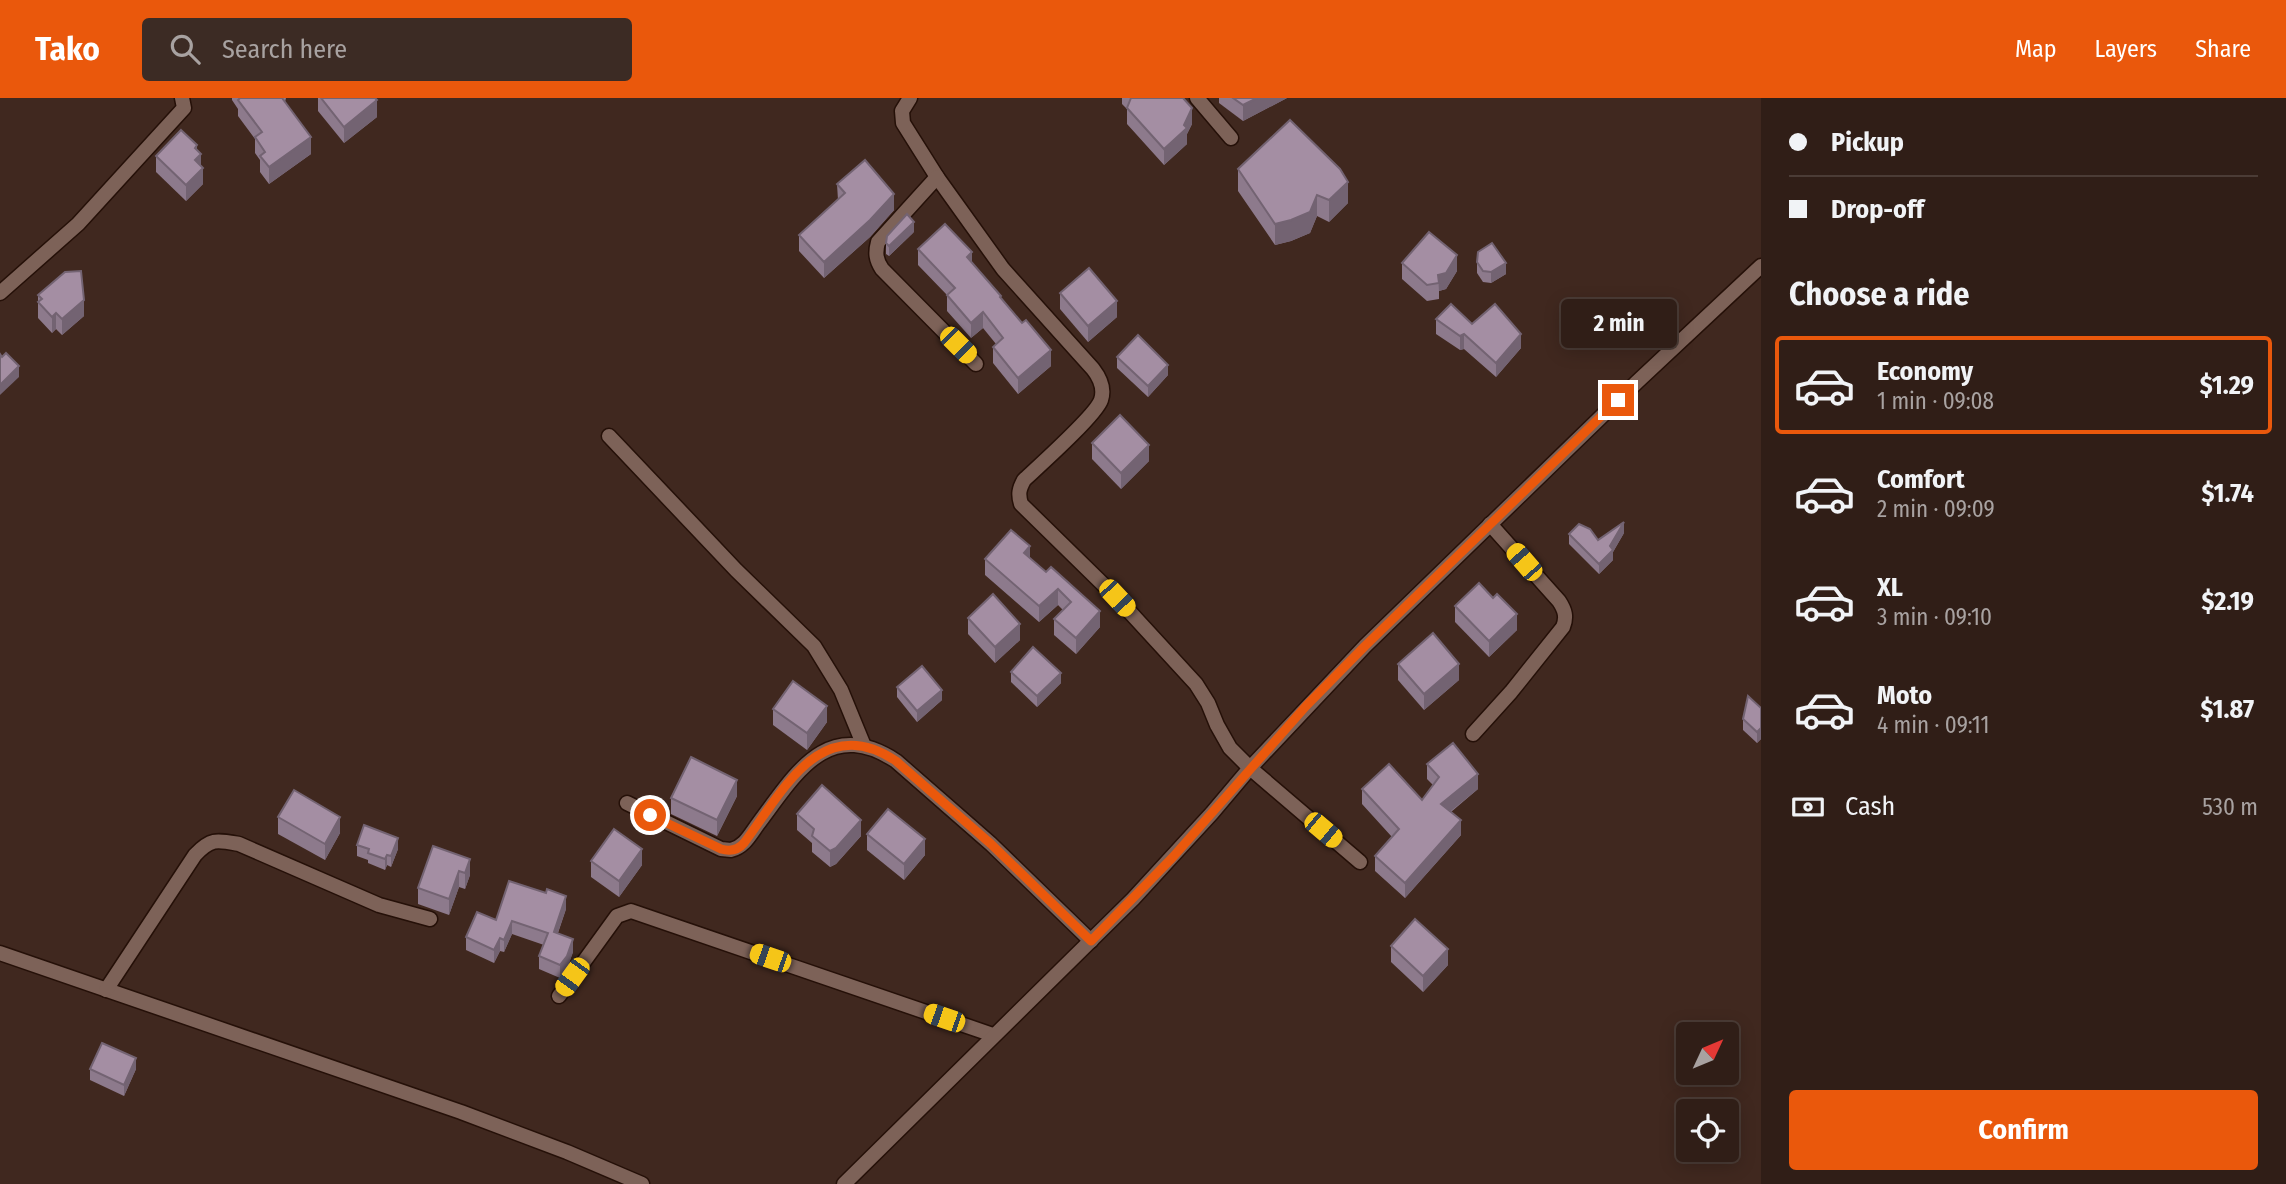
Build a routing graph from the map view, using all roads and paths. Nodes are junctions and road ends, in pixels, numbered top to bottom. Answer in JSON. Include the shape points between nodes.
{"nodes":[{"id":1,"x":182,"y":98,"type":"edge"},
{"id":2,"x":910,"y":98,"type":"edge"},
{"id":3,"x":1197,"y":98,"type":"edge"},
{"id":4,"x":1231,"y":138,"type":"dead end"},
{"id":5,"x":937,"y":177,"type":"junction"},
{"id":6,"x":1761,"y":266,"type":"edge"},
{"id":7,"x":0,"y":293,"type":"edge"},
{"id":8,"x":976,"y":364,"type":"dead end"},
{"id":9,"x":610,"y":436,"type":"dead end"},
{"id":10,"x":1490,"y":524,"type":"junction"},
{"id":11,"x":1473,"y":733,"type":"dead end"},
{"id":12,"x":864,"y":746,"type":"junction"},
{"id":13,"x":1250,"y":768,"type":"junction"},
{"id":14,"x":626,"y":803,"type":"dead end"},
{"id":15,"x":1360,"y":862,"type":"dead end"},
{"id":16,"x":430,"y":919,"type":"dead end"},
{"id":17,"x":1091,"y":941,"type":"junction"},
{"id":18,"x":0,"y":953,"type":"edge"},
{"id":19,"x":106,"y":990,"type":"junction"},
{"id":20,"x":559,"y":996,"type":"dead end"},
{"id":21,"x":993,"y":1035,"type":"junction"},
{"id":22,"x":642,"y":1184,"type":"edge"},
{"id":23,"x":844,"y":1184,"type":"edge"}],
"edges":[{"from":1,"to":7,"type":"street","via":[[184,108],[78,224]]},
{"from":2,"to":5,"type":"street","via":[[902,111],[903,123]]},
{"from":3,"to":4,"type":"street"},
{"from":5,"to":8,"type":"street","via":[[878,242],[877,261]]},
{"from":5,"to":13,"type":"street","via":[[1003,270],[1101,383],[1097,408],[1024,480],[1021,504],[1196,684],[1230,748]]},
{"from":6,"to":10,"type":"street"},
{"from":9,"to":12,"type":"street","via":[[814,646],[833,675]]},
{"from":10,"to":11,"type":"street","via":[[1559,601],[1566,620],[1537,661]]},
{"from":10,"to":13,"type":"street","via":[[1365,646]]},
{"from":12,"to":14,"type":"street","via":[[837,747],[812,757],[736,849],[721,849]]},
{"from":12,"to":17,"type":"street","via":[[896,761]]},
{"from":13,"to":15,"type":"street"},
{"from":13,"to":17,"type":"street","via":[[1173,857]]},
{"from":16,"to":19,"type":"street","via":[[379,905],[239,844],[218,840],[195,855]]},
{"from":17,"to":21,"type":"street"},
{"from":18,"to":19,"type":"street"},
{"from":19,"to":22,"type":"street","via":[[461,1112]]},
{"from":20,"to":21,"type":"street","via":[[617,916],[631,911]]},
{"from":21,"to":23,"type":"street"}]}
